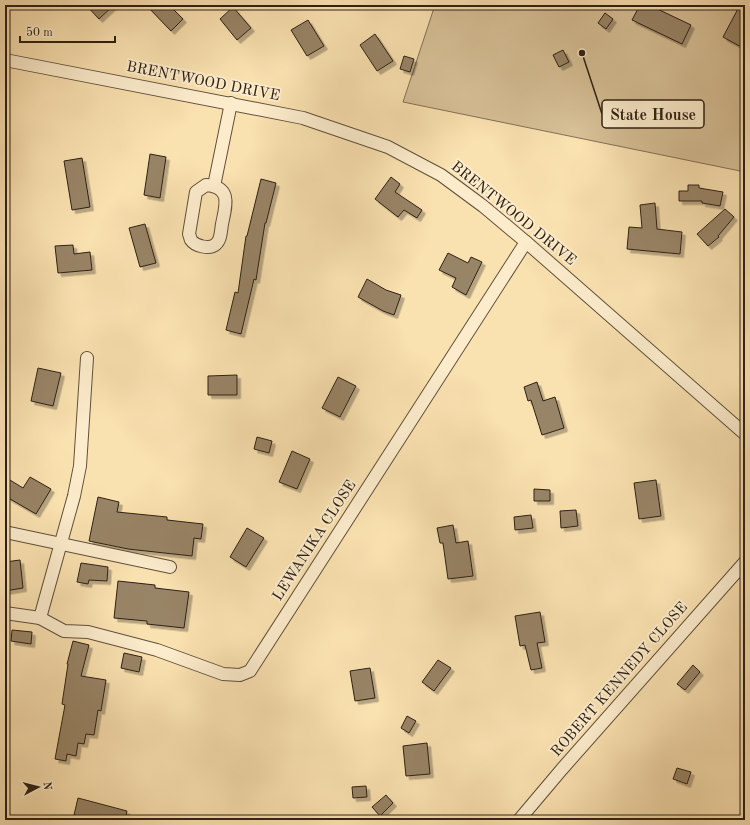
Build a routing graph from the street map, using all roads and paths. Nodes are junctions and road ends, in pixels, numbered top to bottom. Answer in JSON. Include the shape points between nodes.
{"nodes":[{"id":1,"x":5,"y":60,"type":"edge"},
{"id":2,"x":231,"y":103,"type":"junction"},
{"id":3,"x":214,"y":186,"type":"junction"},
{"id":4,"x":526,"y":242,"type":"junction"},
{"id":5,"x":87,"y":358,"type":"dead end"},
{"id":6,"x":745,"y":434,"type":"edge"},
{"id":7,"x":5,"y":532,"type":"edge"},
{"id":8,"x":60,"y":545,"type":"junction"},
{"id":9,"x":745,"y":562,"type":"edge"},
{"id":10,"x":170,"y":567,"type":"dead end"},
{"id":11,"x":5,"y":613,"type":"edge"},
{"id":12,"x":40,"y":618,"type":"junction"},
{"id":13,"x":520,"y":820,"type":"edge"}],
"edges":[{"from":1,"to":2,"type":"street","name":"BRENTWOOD DRIVE"},
{"from":2,"to":3,"type":"street"},
{"from":2,"to":4,"type":"street","name":"BRENTWOOD DRIVE","via":[[303,118],[388,147],[441,175]]},
{"from":3,"to":3,"type":"street","via":[[223,192],[226,205],[219,241],[215,246],[209,247],[196,244],[191,240],[190,234],[196,192],[206,185]]},
{"from":4,"to":6,"type":"street","name":"BRENTWOOD DRIVE"},
{"from":4,"to":12,"type":"street","name":"LEWANIKA CLOSE","via":[[250,671],[240,675],[223,674],[140,645],[88,632],[64,631]]},
{"from":5,"to":8,"type":"street","via":[[80,466]]},
{"from":7,"to":8,"type":"street"},
{"from":8,"to":10,"type":"street"},
{"from":8,"to":12,"type":"street"},
{"from":9,"to":13,"type":"street","name":"ROBERT KENNEDY CLOSE","via":[[567,763]]},
{"from":11,"to":12,"type":"street"}]}
